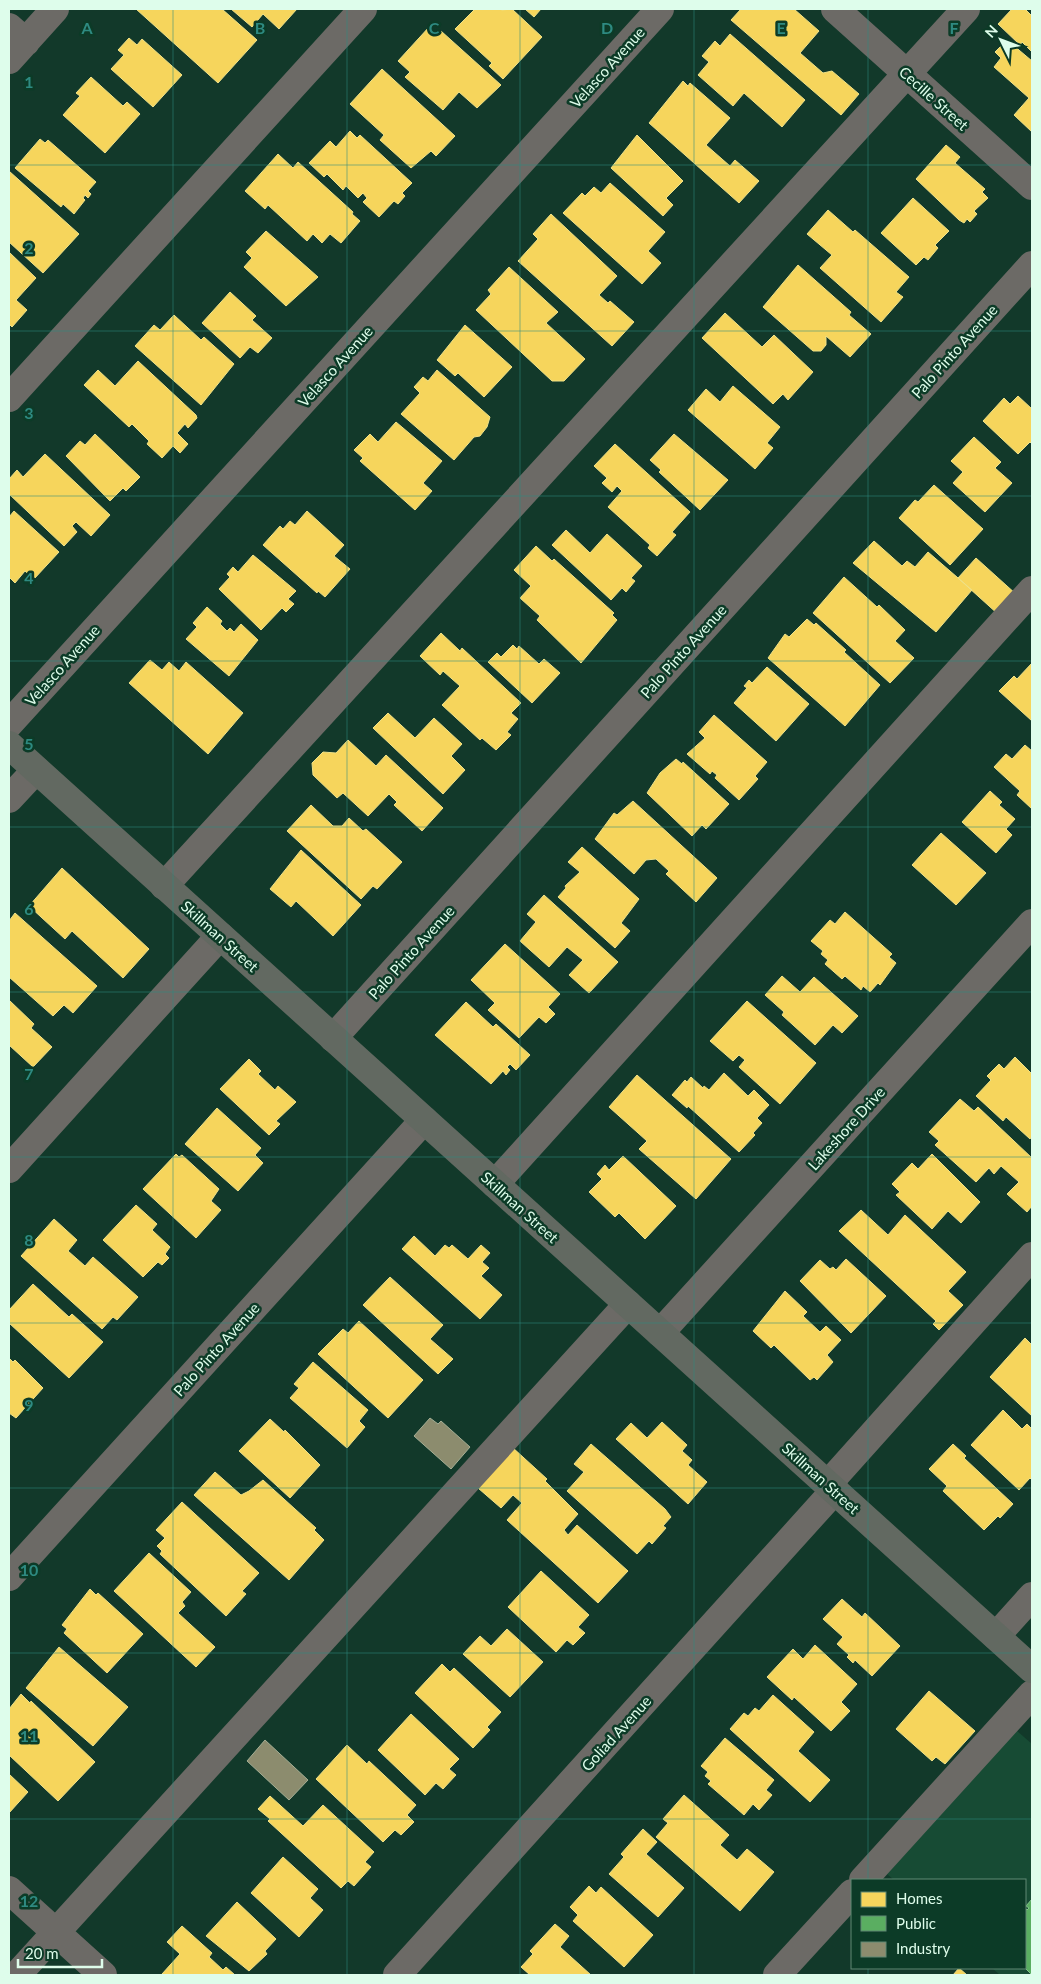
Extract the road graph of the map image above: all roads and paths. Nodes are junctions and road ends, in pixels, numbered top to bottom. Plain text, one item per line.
1 (56, 9) edge
2 (363, 9) edge
3 (660, 9) edge
4 (835, 9) edge
5 (966, 9) edge
6 (14, 43) edge
7 (908, 74) junction
8 (1032, 186) edge
9 (1032, 265) edge
10 (9, 398) edge
11 (1032, 590) edge
12 (9, 724) edge
13 (9, 745) edge
14 (36, 770) junction
15 (9, 798) edge
16 (164, 886) junction
17 (1032, 923) edge
18 (220, 936) junction
19 (333, 1038) junction
20 (424, 1120) junction
21 (9, 1169) edge
22 (495, 1184) junction
23 (1032, 1256) edge
24 (628, 1304) junction
25 (660, 1333) junction
26 (831, 1487) junction
27 (9, 1577) edge
28 (1032, 1596) edge
29 (996, 1636) junction
30 (1032, 1669) edge
31 (1032, 1694) edge
32 (865, 1879) edge
33 (9, 1890) edge
34 (851, 1894) edge
35 (56, 1933) junction
36 (17, 1975) edge
37 (102, 1975) edge
38 (397, 1975) edge
39 (777, 1975) edge

1 - 6 street
2 - 10 street
3 - 12 street, Velasco Avenue
4 - 7 street, Cecille Street
5 - 7 street
7 - 8 street, Cecille Street
7 - 16 street
9 - 19 street, Palo Pinto Avenue
11 - 22 street
13 - 14 main road, Skillman Street
14 - 15 street
14 - 16 main road, Skillman Street
16 - 18 main road, Skillman Street
17 - 25 street, Lakeshore Drive
18 - 19 main road, Skillman Street
18 - 21 street
19 - 20 main road, Skillman Street
20 - 22 main road, Skillman Street
20 - 27 street, Palo Pinto Avenue
22 - 24 main road, Skillman Street
23 - 26 street, Goliad Avenue
24 - 25 main road, Skillman Street
24 - 35 street
25 - 26 main road, Skillman Street
26 - 29 main road, Skillman Street
26 - 38 street, Goliad Avenue
28 - 29 street
29 - 30 main road, Skillman Street
31 - 32 street
33 - 35 street
34 - 39 street
35 - 36 street
35 - 37 street

